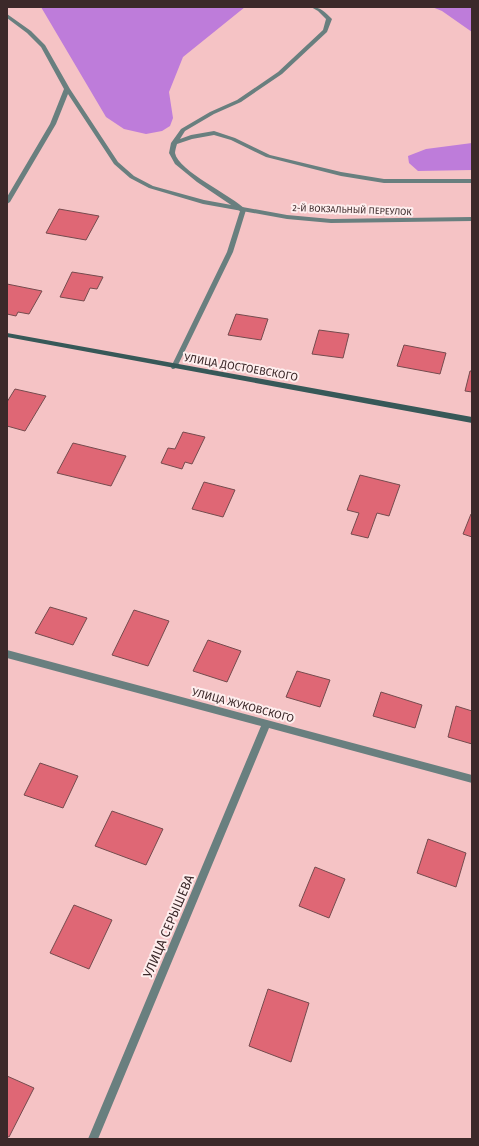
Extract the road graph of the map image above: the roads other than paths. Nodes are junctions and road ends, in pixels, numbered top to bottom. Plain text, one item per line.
1 (314, 7) edge
2 (7, 16) edge
3 (67, 89) junction
4 (174, 143) junction
5 (472, 181) edge
6 (7, 202) edge
7 (243, 210) junction
8 (472, 219) edge
9 (7, 335) edge
10 (174, 367) junction
11 (472, 420) edge
12 (7, 654) edge
13 (267, 723) junction
14 (472, 779) edge
15 (93, 1139) edge

1 - 4 street
2 - 3 street, 2-Й ВОКЗАЛЬНЫЙ ПЕРЕУЛОК
3 - 6 street
3 - 7 street, 2-Й ВОКЗАЛЬНЫЙ ПЕРЕУЛОК
4 - 5 street
4 - 7 street
7 - 8 street, 2-Й ВОКЗАЛЬНЫЙ ПЕРЕУЛОК
7 - 10 street
9 - 10 main road, УЛИЦА ДОСТОЕВСКОГО
10 - 11 main road, УЛИЦА ДОСТОЕВСКОГО
12 - 13 street, УЛИЦА ЖУКОВСКОГО
13 - 14 street, УЛИЦА ЖУКОВСКОГО
13 - 15 street, УЛИЦА СЕРЫШЕВА

